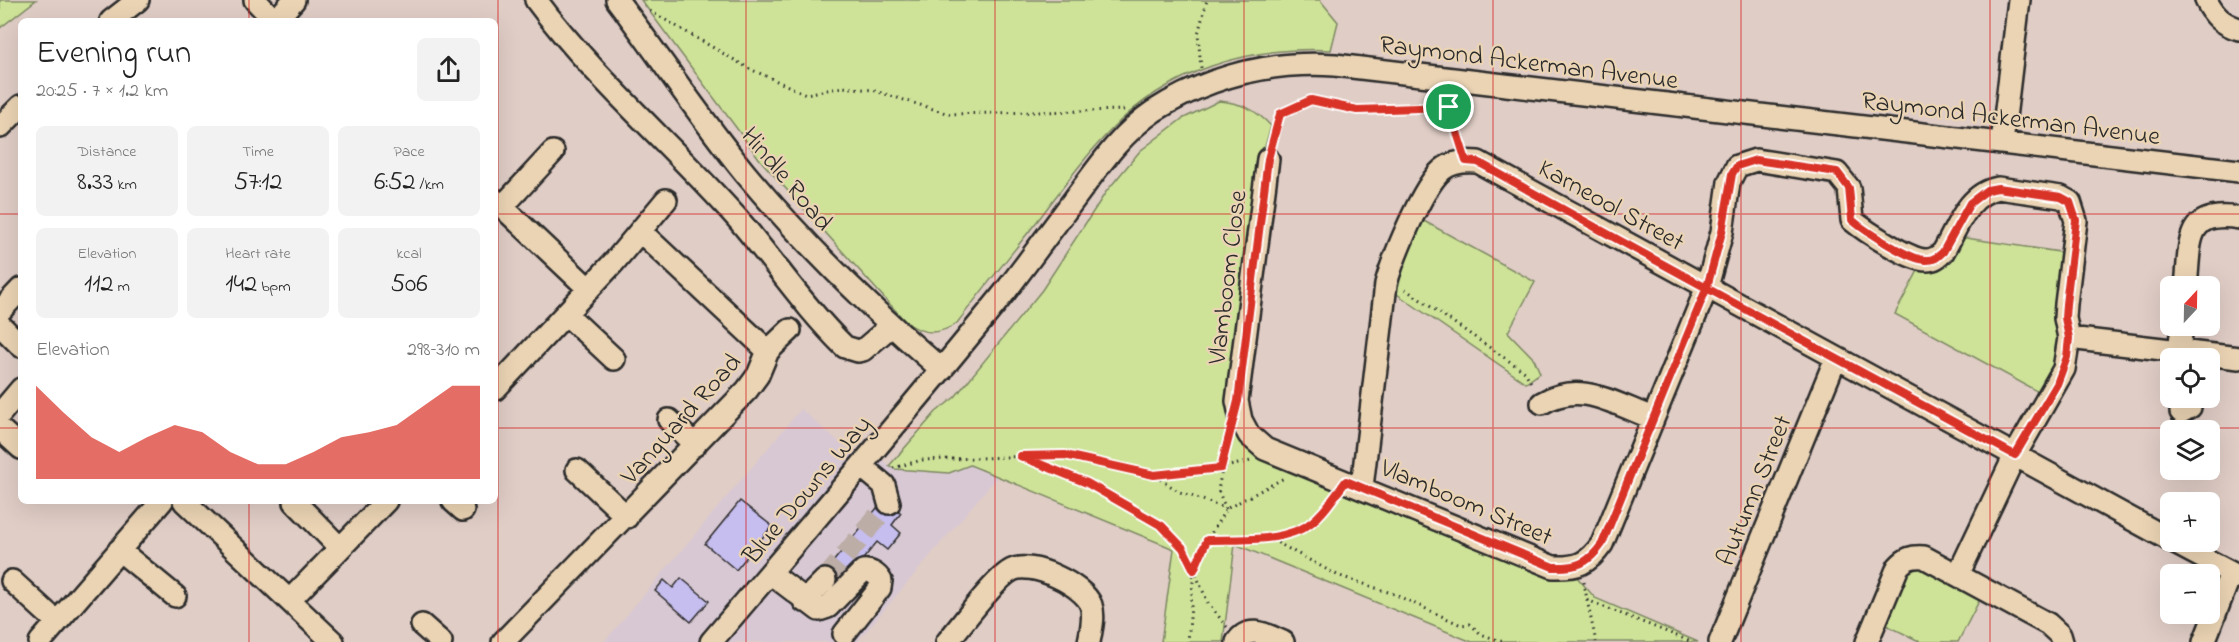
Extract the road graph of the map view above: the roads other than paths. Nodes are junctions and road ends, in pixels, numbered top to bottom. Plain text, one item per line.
1 (138, 0) edge
2 (255, 0) edge
3 (294, 0) edge
4 (536, 0) edge
5 (617, 0) edge
6 (2019, 0) edge
7 (2206, 0) edge
8 (115, 18) edge
9 (272, 18) edge
10 (278, 18) edge
11 (2239, 29) edge
12 (18, 109) edge
13 (0, 127) edge
14 (2002, 143) junction
15 (553, 152) dead end
16 (1268, 159) road end
17 (2239, 171) edge
18 (666, 200) dead end
19 (499, 204) edge
20 (2239, 218) edge
21 (641, 232) junction
22 (2187, 276) edge
23 (1707, 287) junction
24 (589, 289) junction
25 (18, 292) edge
26 (0, 311) edge
27 (566, 314) junction
28 (0, 325) edge
29 (891, 326) junction
30 (790, 330) dead end
31 (2069, 338) junction
32 (18, 343) edge
33 (2160, 350) edge
34 (768, 351) junction
35 (2220, 356) edge
36 (1836, 358) junction
37 (2239, 358) edge
38 (614, 359) dead end
39 (942, 370) junction
40 (498, 381) edge
41 (18, 393) edge
42 (1238, 401) joint
43 (1542, 403) road end
44 (0, 414) edge
45 (1653, 418) junction
46 (669, 420) dead end
47 (0, 429) edge
48 (18, 445) edge
49 (695, 445) junction
50 (2015, 455) junction
51 (861, 466) junction
52 (577, 470) dead end
53 (1354, 484) junction
54 (889, 503) dead end
55 (159, 504) edge
56 (187, 504) edge
57 (297, 504) edge
58 (383, 504) edge
59 (627, 517) junction
60 (2160, 534) edge
61 (340, 548) junction
62 (119, 550) junction
63 (2192, 552) edge
64 (770, 573) junction
65 (1958, 575) junction
66 (2235, 575) edge
67 (825, 580) tunnel mouth
68 (12, 581) dead end
69 (175, 596) dead end
70 (290, 600) junction
71 (804, 601) junction
72 (422, 624) dead end
73 (844, 634) dead end
74 (48, 636) edge
75 (1239, 638) edge
76 (333, 642) edge
77 (441, 642) edge
78 (503, 642) edge
79 (711, 642) edge
80 (947, 642) edge
81 (1089, 642) edge
82 (1283, 642) edge
83 (1720, 642) edge
84 (1867, 642) edge
85 (2062, 642) edge
86 (2204, 642) edge

1 - 8 street
2 - 9 street
3 - 10 street
4 - 29 street
5 - 29 street, Hindle Road
6 - 14 street
7 - 11 street
12 - 13 street
14 - 17 street, Raymond Ackerman Avenue
14 - 39 street, Raymond Ackerman Avenue
15 - 19 street
16 - 42 street, Vlamboom Close
18 - 21 street
19 - 24 street
20 - 22 street
21 - 24 street
21 - 34 street, Vanguard Road
23 - 31 street
23 - 36 street, Karneool Street
23 - 45 street
23 - 53 street, Karneool Street
24 - 27 street
25 - 26 street
27 - 38 street
27 - 40 street
28 - 32 street
29 - 39 street, Hindle Road
30 - 34 street, Vanguard Road
31 - 33 street
31 - 50 street
34 - 49 street, Vanguard Road
35 - 37 street
36 - 50 street, Karneool Street
36 - 83 street, Autumn Street
39 - 51 street, Blue Downs Way
41 - 44 street
42 - 53 street, Vlamboom Street
43 - 45 street
45 - 53 street, Vlamboom Street
46 - 49 street
47 - 48 street
49 - 59 street, Vanguard Road
50 - 60 street, Karneool Street
50 - 65 street
51 - 54 street
51 - 64 street, Blue Downs Way
52 - 59 street, Vanguard Road
55 - 62 street
56 - 70 street
57 - 61 street
58 - 61 street
59 - 78 street, Vanguard Road
61 - 70 street
62 - 69 street
62 - 74 street
63 - 66 street, Karneool Street
64 - 71 street
64 - 79 street, Blue Downs Way
65 - 84 street
65 - 85 street
66 - 86 street
67 - 71 street
68 - 74 street
70 - 76 street
71 - 73 street
72 - 77 street
75 - 82 street
80 - 81 street

